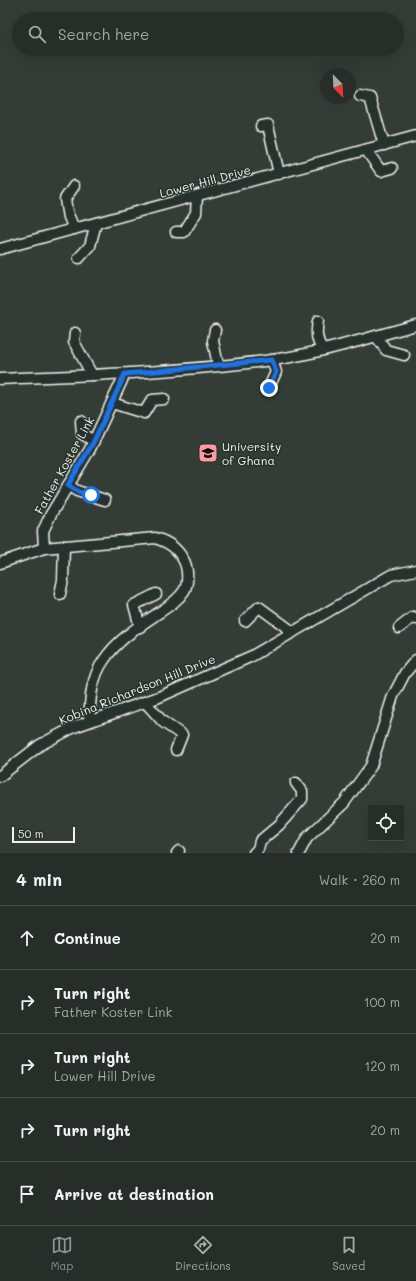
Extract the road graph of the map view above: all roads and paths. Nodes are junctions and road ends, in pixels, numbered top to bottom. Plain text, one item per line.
1 (360, 96) dead end
2 (261, 126) dead end
3 (416, 136) edge
4 (384, 145) junction
5 (366, 150) junction
6 (392, 168) dead end
7 (279, 174) junction
8 (74, 186) dead end
9 (198, 196) junction
10 (96, 223) junction
11 (74, 229) junction
12 (176, 232) dead end
13 (0, 250) edge
14 (79, 258) dead end
15 (318, 321) dead end
16 (416, 325) edge
17 (215, 330) dead end
18 (75, 333) dead end
19 (376, 336) junction
20 (324, 350) junction
21 (404, 355) dead end
22 (272, 360) junction
23 (218, 365) junction
24 (125, 374) junction
25 (92, 375) junction
26 (0, 380) edge
27 (269, 388) dead end
28 (164, 399) dead end
29 (112, 403) junction
30 (81, 421) dead end
31 (94, 441) junction
32 (68, 485) junction
33 (105, 500) dead end
34 (64, 546) junction
35 (44, 548) junction
36 (0, 563) edge
37 (416, 570) edge
38 (60, 594) dead end
39 (156, 594) dead end
40 (416, 619) edge
41 (245, 621) dead end
42 (140, 626) junction
43 (399, 628) dead end
44 (293, 632) junction
45 (416, 660) edge
46 (412, 671) edge
47 (144, 702) junction
48 (89, 721) junction
49 (176, 750) dead end
50 (0, 776) edge
51 (296, 783) dead end
52 (254, 853) edge
53 (299, 853) edge

1 - 4 street
2 - 7 street
3 - 4 street, Lower Hill Drive
4 - 5 street, Lower Hill Drive
5 - 6 street
5 - 7 street, Lower Hill Drive
7 - 9 street, Lower Hill Drive
8 - 11 street
9 - 10 street, Lower Hill Drive
9 - 12 street
10 - 11 street, Lower Hill Drive
10 - 14 street
11 - 13 street, Lower Hill Drive
15 - 20 street
16 - 19 street
17 - 23 street
18 - 25 street
19 - 20 street
19 - 21 street
20 - 22 street
22 - 23 street
22 - 27 street
23 - 24 street
24 - 25 street
24 - 29 street, Father Koster Link
25 - 26 street
28 - 29 street
29 - 31 street, Father Koster Link
30 - 31 street
31 - 32 street, Father Koster Link
32 - 33 street
32 - 35 street, Father Koster Link
34 - 35 street
34 - 38 street
34 - 42 street
35 - 36 street
37 - 44 street, Kobina Richardson Hill Drive
39 - 42 street
40 - 43 street
41 - 44 street
42 - 48 street
44 - 47 street, Kobina Richardson Hill Drive
45 - 46 street
46 - 53 street
47 - 48 street, Kobina Richardson Hill Drive
47 - 49 street
48 - 50 street, Kobina Richardson Hill Drive
51 - 52 street

